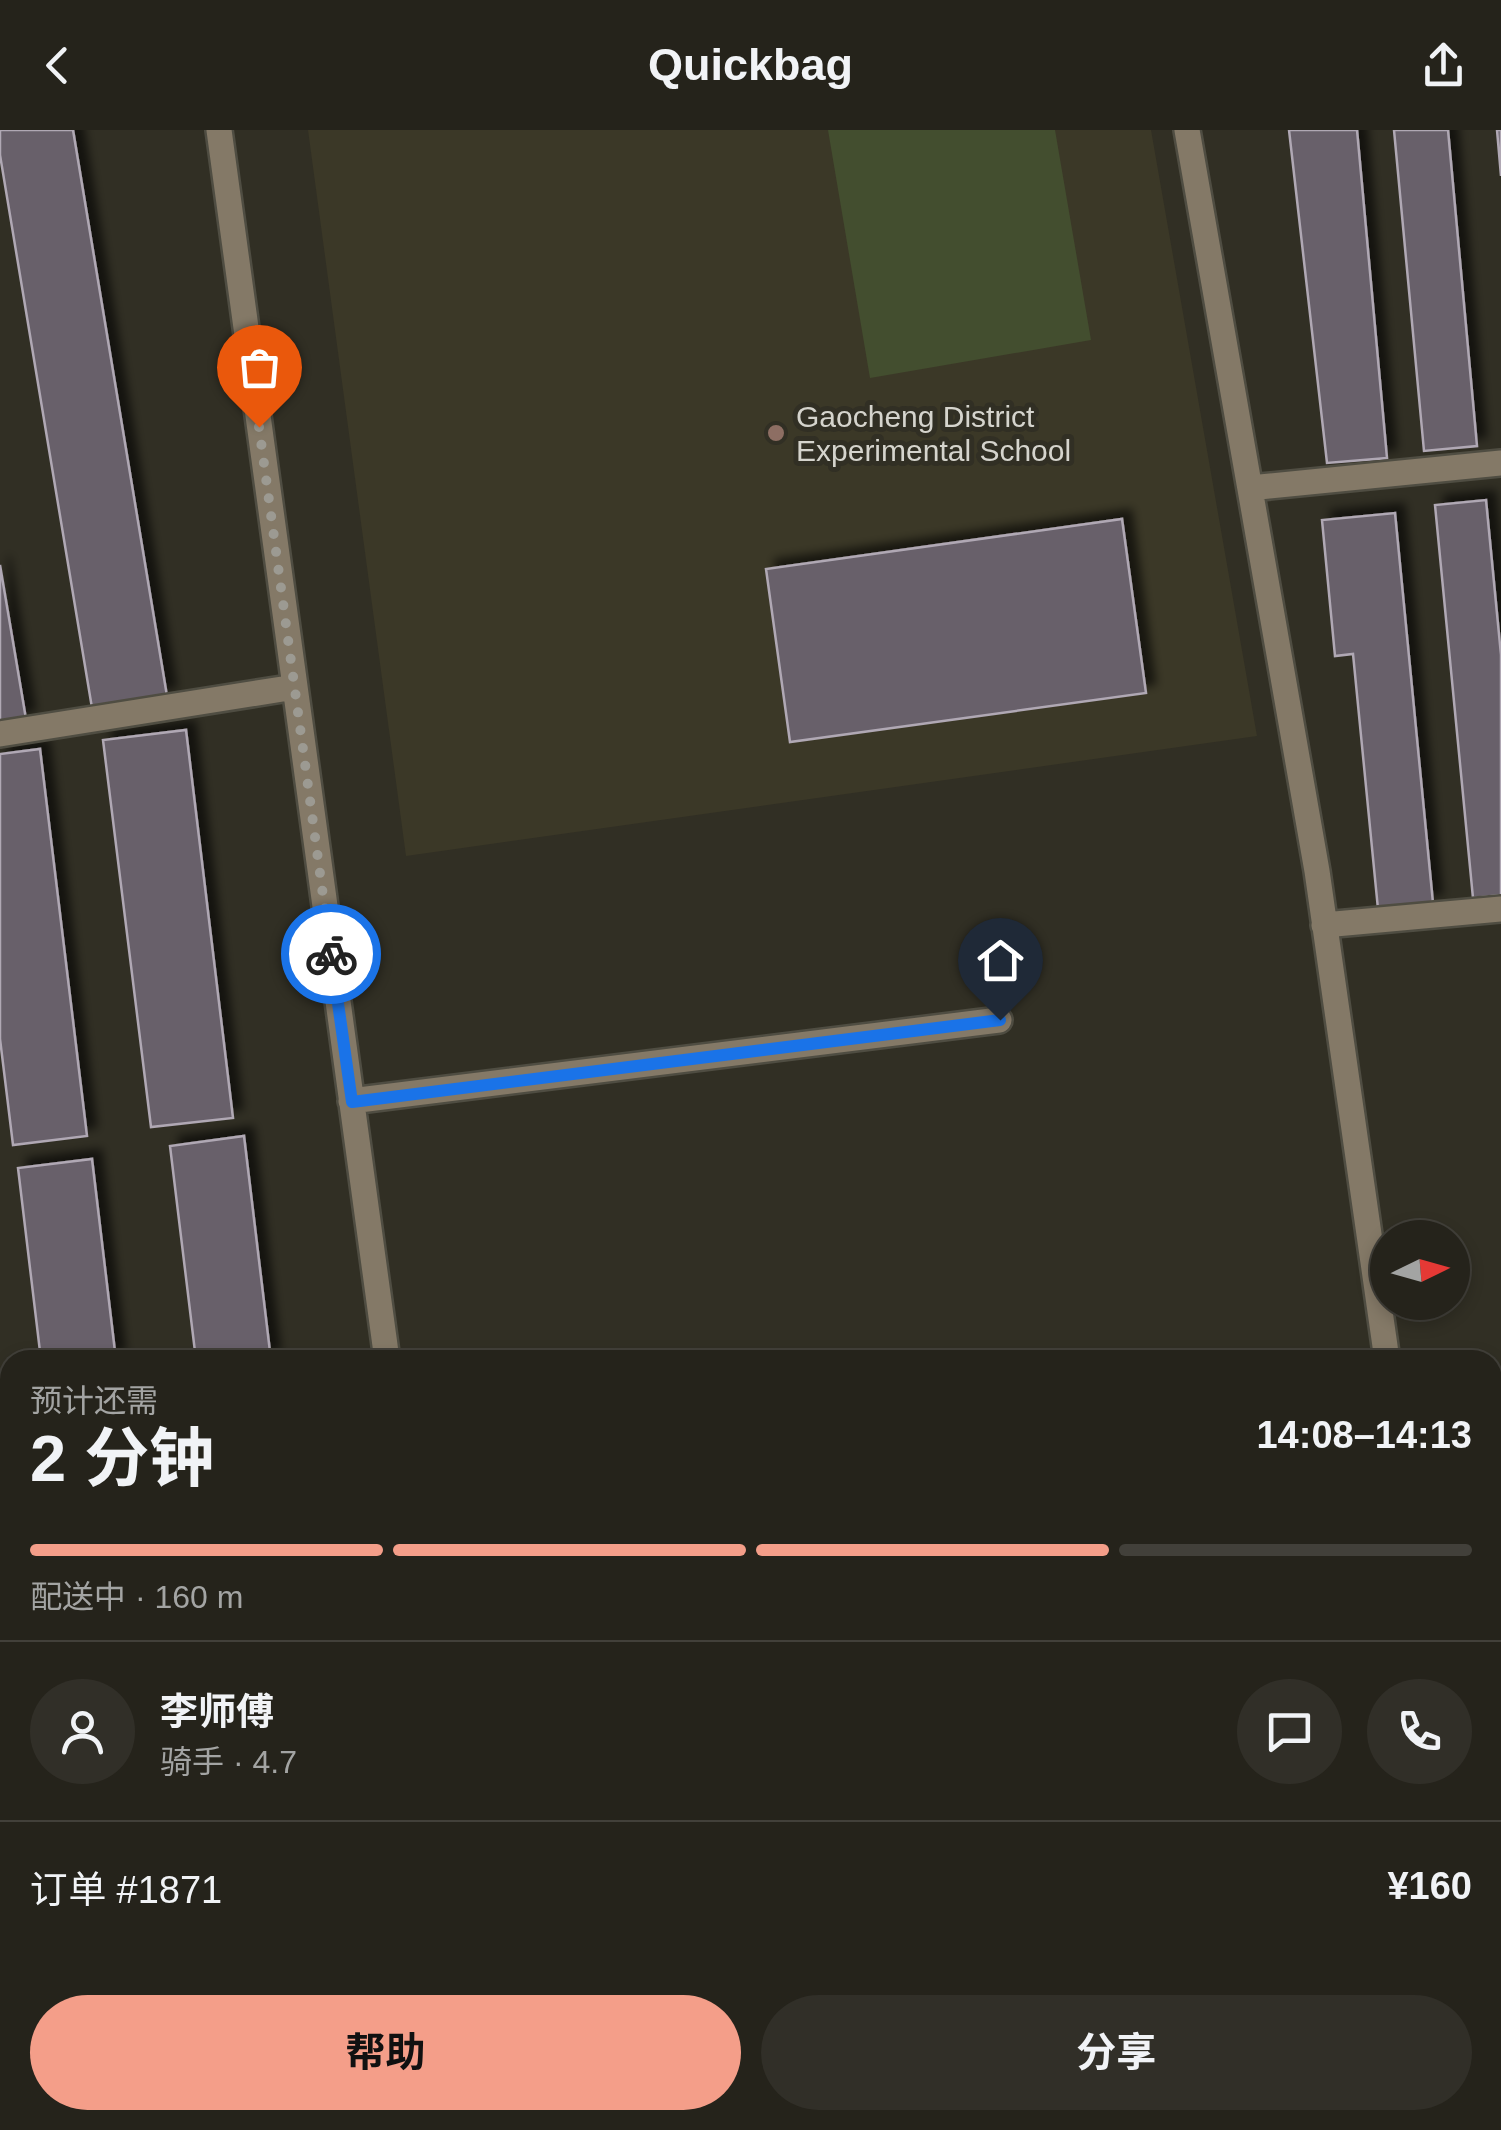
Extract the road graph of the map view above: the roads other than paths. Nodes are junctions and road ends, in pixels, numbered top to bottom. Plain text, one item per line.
1 (219, 130) edge
2 (1186, 130) edge
3 (1501, 463) edge
4 (1250, 488) junction
5 (295, 687) junction
6 (0, 734) edge
7 (1501, 909) edge
8 (1324, 925) junction
9 (1000, 1020) dead end
10 (352, 1102) junction
11 (386, 1350) edge
12 (1385, 1350) edge

1 - 5 street
2 - 4 street
3 - 4 street
4 - 8 street
5 - 6 street
5 - 10 street
7 - 8 street
8 - 12 street
9 - 10 street
10 - 11 street

